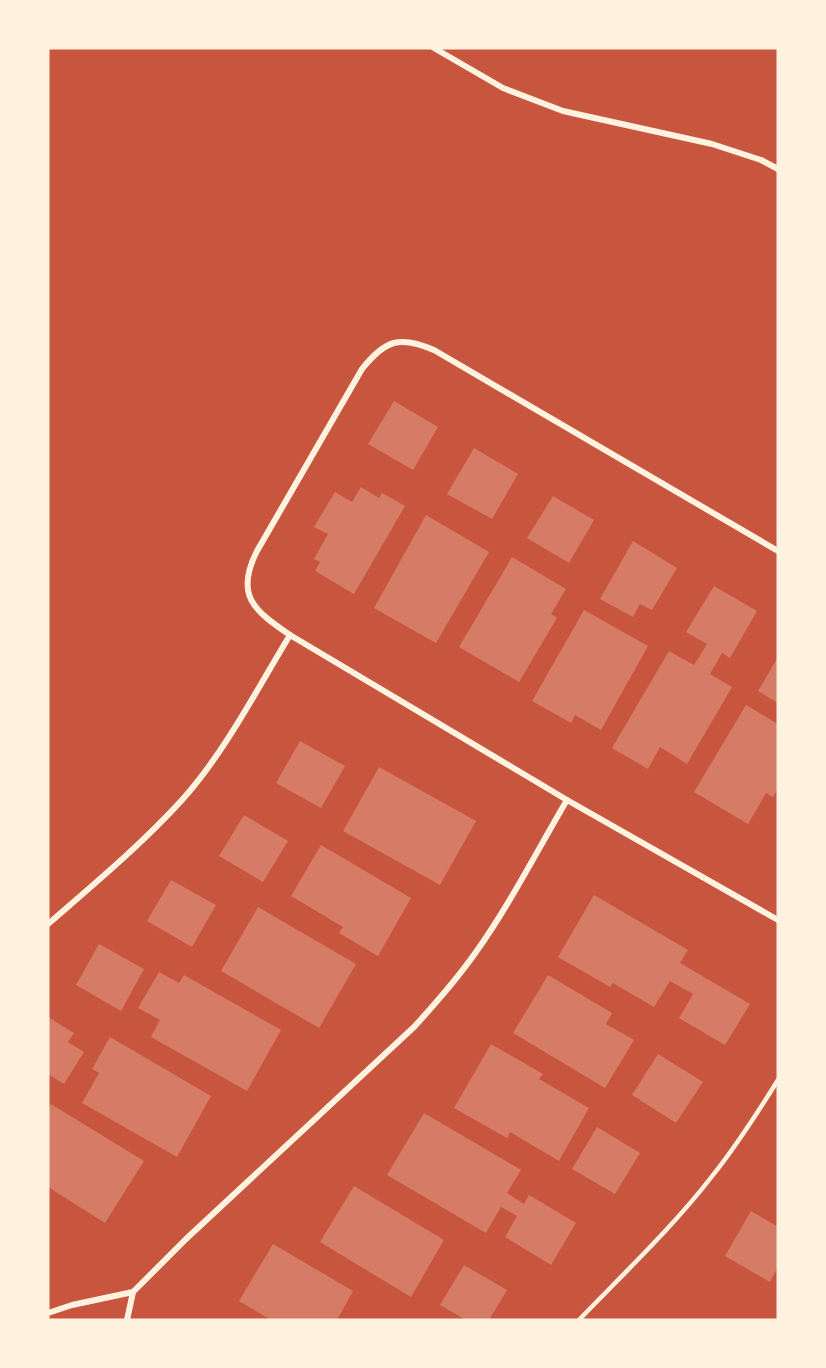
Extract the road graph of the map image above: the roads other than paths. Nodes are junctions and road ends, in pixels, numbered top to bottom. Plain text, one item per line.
1 (434, 48) edge
2 (778, 168) edge
3 (778, 551) edge
4 (290, 636) junction
5 (567, 800) junction
6 (778, 920) edge
7 (48, 924) edge
8 (778, 1080) edge
9 (133, 1292) junction
10 (48, 1313) edge
11 (127, 1320) edge
12 (579, 1320) edge

1 - 2 street
3 - 4 street
4 - 5 street
4 - 7 street
5 - 6 street
5 - 9 street
8 - 12 lane
9 - 10 street
9 - 11 street

